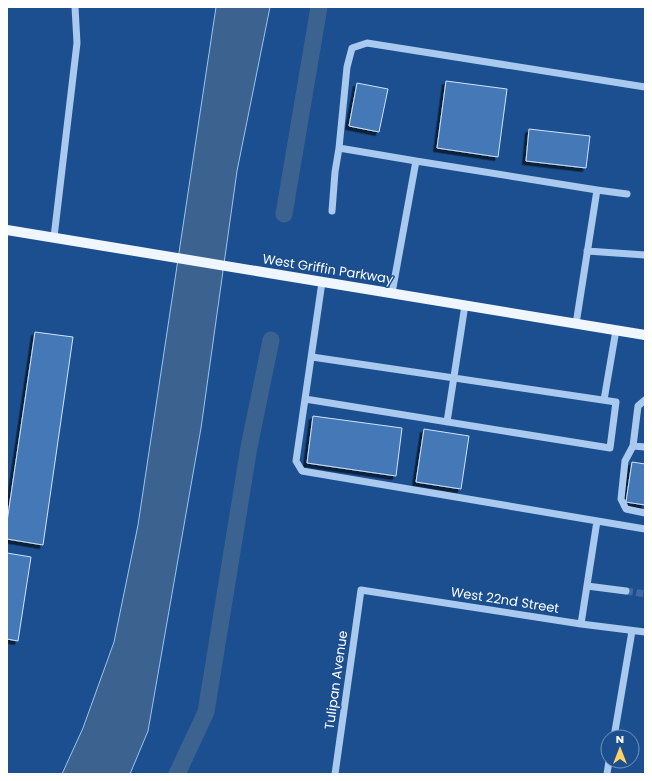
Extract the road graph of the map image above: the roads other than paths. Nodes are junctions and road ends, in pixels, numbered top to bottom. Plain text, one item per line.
1 (75, 7) edge
2 (645, 87) edge
3 (339, 148) junction
4 (416, 161) junction
5 (597, 190) junction
6 (627, 194) dead end
7 (332, 211) dead end
8 (7, 230) edge
9 (54, 237) junction
10 (587, 251) junction
11 (645, 255) edge
12 (322, 282) junction
13 (392, 293) junction
14 (465, 305) junction
15 (576, 324) junction
16 (616, 330) junction
17 (645, 335) edge
18 (312, 356) junction
19 (453, 378) junction
20 (306, 399) junction
21 (604, 400) junction
22 (645, 400) edge
23 (448, 422) junction
24 (633, 446) junction
25 (645, 447) edge
26 (645, 513) edge
27 (597, 521) junction
28 (645, 529) edge
29 (587, 586) junction
30 (361, 590) joint
31 (626, 591) tunnel mouth
32 (580, 624) junction
33 (632, 630) junction
34 (645, 632) edge
35 (615, 729) edge
36 (335, 774) edge

1 - 9 street
2 - 3 street
3 - 4 street
3 - 7 street
4 - 5 street
4 - 13 street
5 - 6 street
5 - 10 street
8 - 9 main road, West Griffin Parkway
9 - 12 main road, West Griffin Parkway
10 - 11 street
10 - 15 street
12 - 13 main road, West Griffin Parkway
12 - 18 street
13 - 14 main road, West Griffin Parkway
14 - 15 main road, West Griffin Parkway
14 - 19 street
15 - 16 main road, West Griffin Parkway
16 - 17 main road, West Griffin Parkway
16 - 21 street
18 - 19 street
18 - 20 street
19 - 21 street
19 - 23 street
20 - 23 street
20 - 27 street
21 - 23 street
22 - 24 street
24 - 25 street
24 - 26 street
27 - 28 street
27 - 29 street
29 - 31 street
29 - 32 street
30 - 32 street, West 22nd Street
30 - 36 street, Tulipan Avenue
32 - 33 street, West 22nd Street
33 - 34 street, West 22nd Street
33 - 35 street

